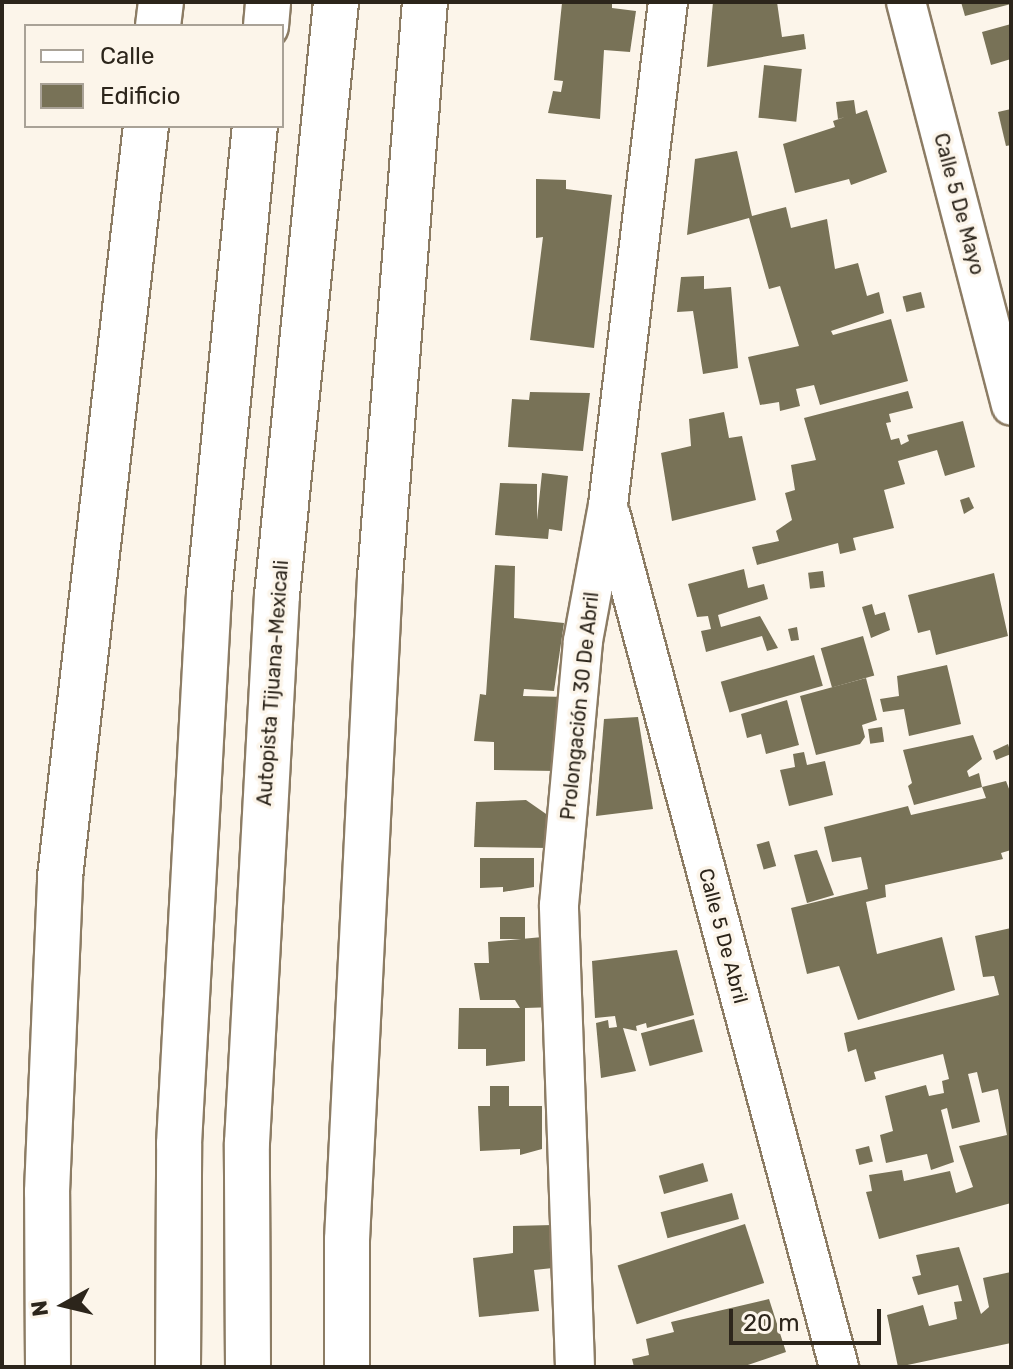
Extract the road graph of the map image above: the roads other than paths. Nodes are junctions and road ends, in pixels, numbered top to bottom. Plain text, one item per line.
1 (161, 2) edge
2 (268, 2) edge
3 (336, 2) edge
4 (425, 2) edge
5 (668, 2) edge
6 (906, 2) edge
7 (158, 24) edge
8 (266, 24) edge
9 (146, 128) edge
10 (255, 128) edge
11 (1011, 406) edge
12 (608, 505) junction
13 (48, 1367) edge
14 (178, 1367) edge
15 (248, 1367) edge
16 (347, 1367) edge
17 (575, 1367) edge
18 (839, 1367) edge

1 - 7 highway
2 - 8 highway
3 - 15 highway, Autopista Tijuana-Mexicali
4 - 16 highway
5 - 12 street, Prolongación 30 De Abril
6 - 11 street, Calle 5 De Mayo
9 - 13 highway
10 - 14 highway
12 - 17 street, Prolongación 30 De Abril
12 - 18 street, Calle 5 De Abril

